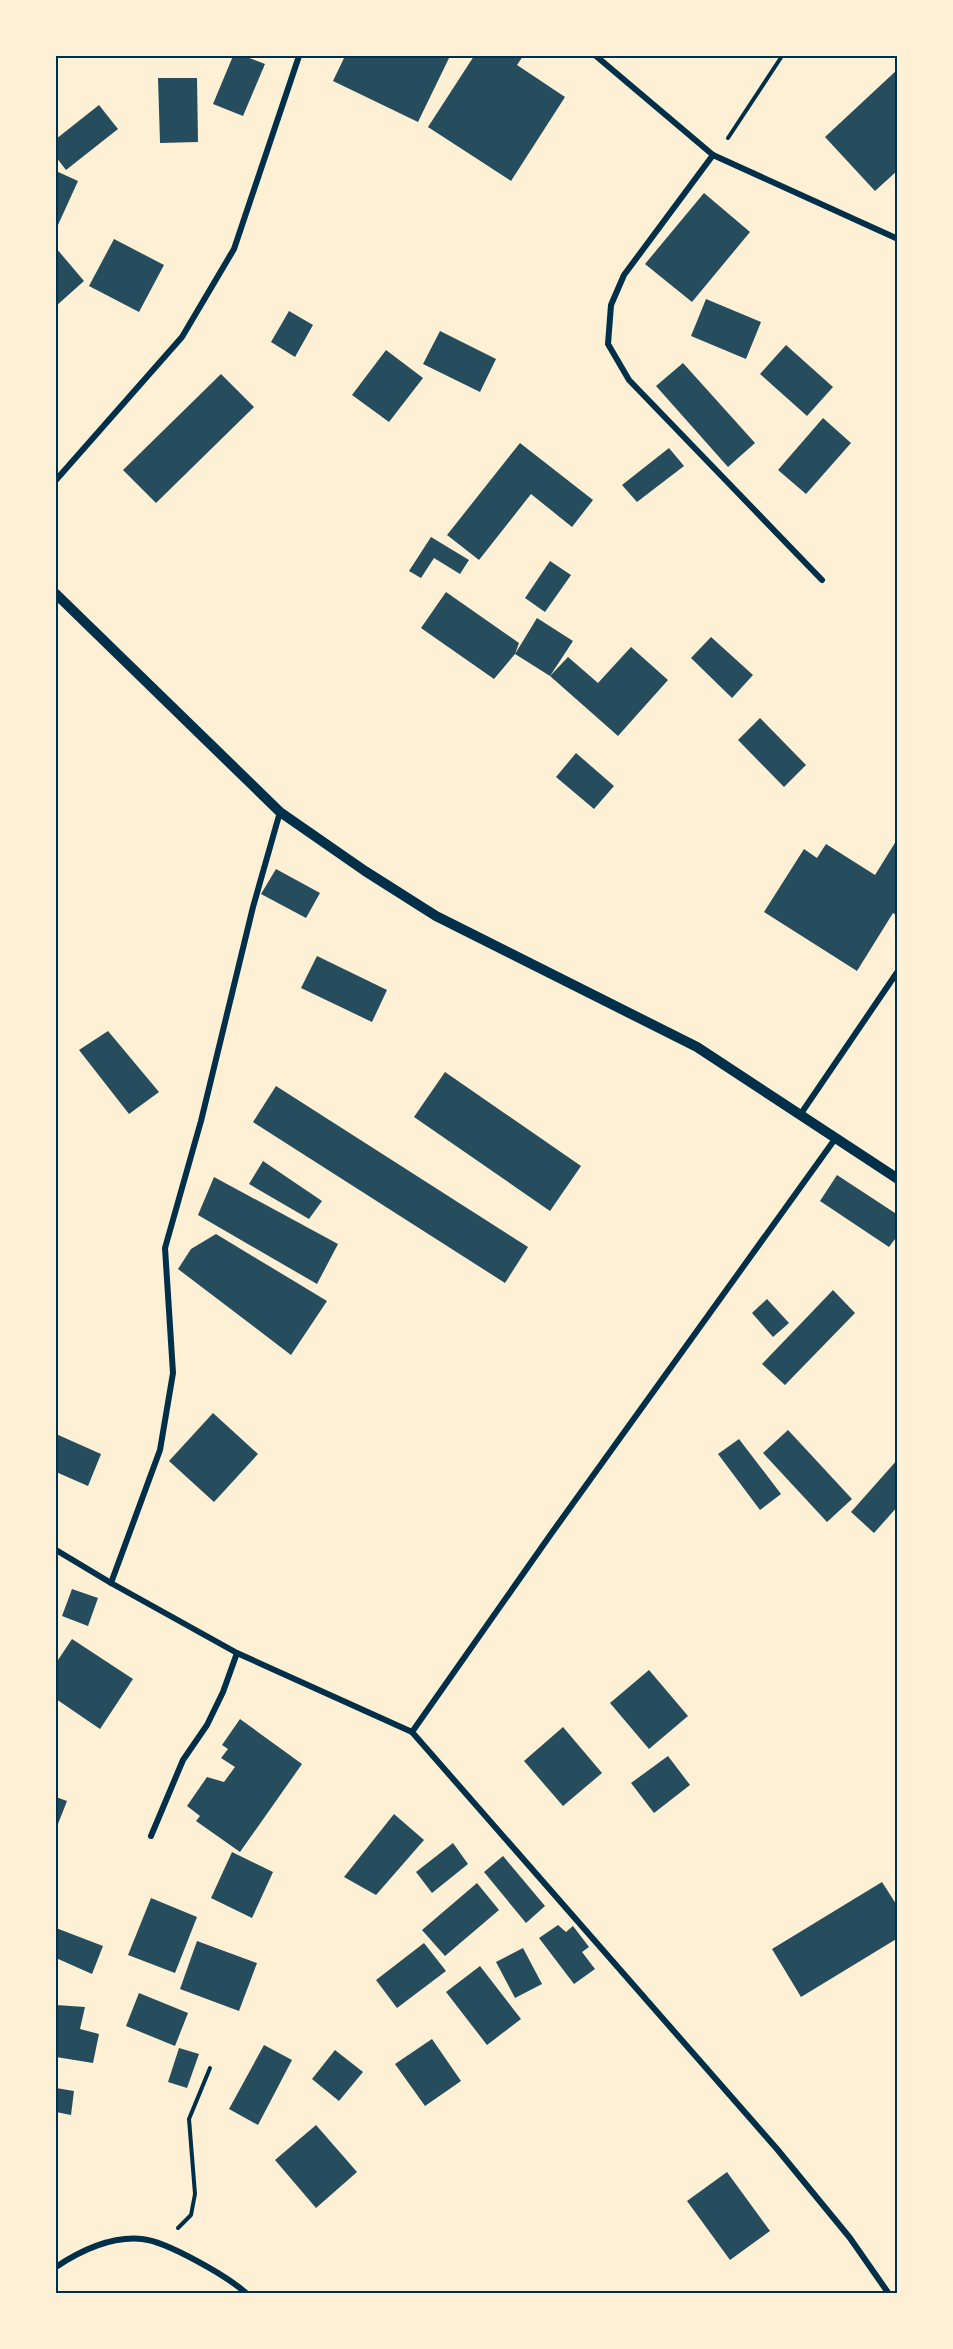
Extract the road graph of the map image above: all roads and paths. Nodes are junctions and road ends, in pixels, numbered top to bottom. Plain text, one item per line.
1 (299, 56) edge
2 (596, 56) edge
3 (782, 56) edge
4 (713, 155) junction
5 (897, 239) edge
6 (56, 480) edge
7 (822, 580) dead end
8 (56, 594) edge
9 (280, 812) junction
10 (897, 971) edge
11 (800, 1115) junction
12 (835, 1138) junction
13 (897, 1179) edge
14 (56, 1550) edge
15 (111, 1583) junction
16 (237, 1653) junction
17 (412, 1732) junction
18 (152, 1836) dead end
19 (210, 2068) dead end
20 (160, 2245) junction
21 (56, 2267) edge
22 (247, 2294) edge
23 (889, 2294) edge

1 - 6 street
2 - 4 street
3 - 4 path
4 - 5 street
4 - 7 street
8 - 9 street
9 - 11 street
9 - 15 street
10 - 11 street
11 - 12 street
12 - 13 street
12 - 17 street
14 - 15 street
15 - 16 street
16 - 17 street
16 - 18 street
17 - 23 street
19 - 20 path
20 - 21 street
20 - 22 street

